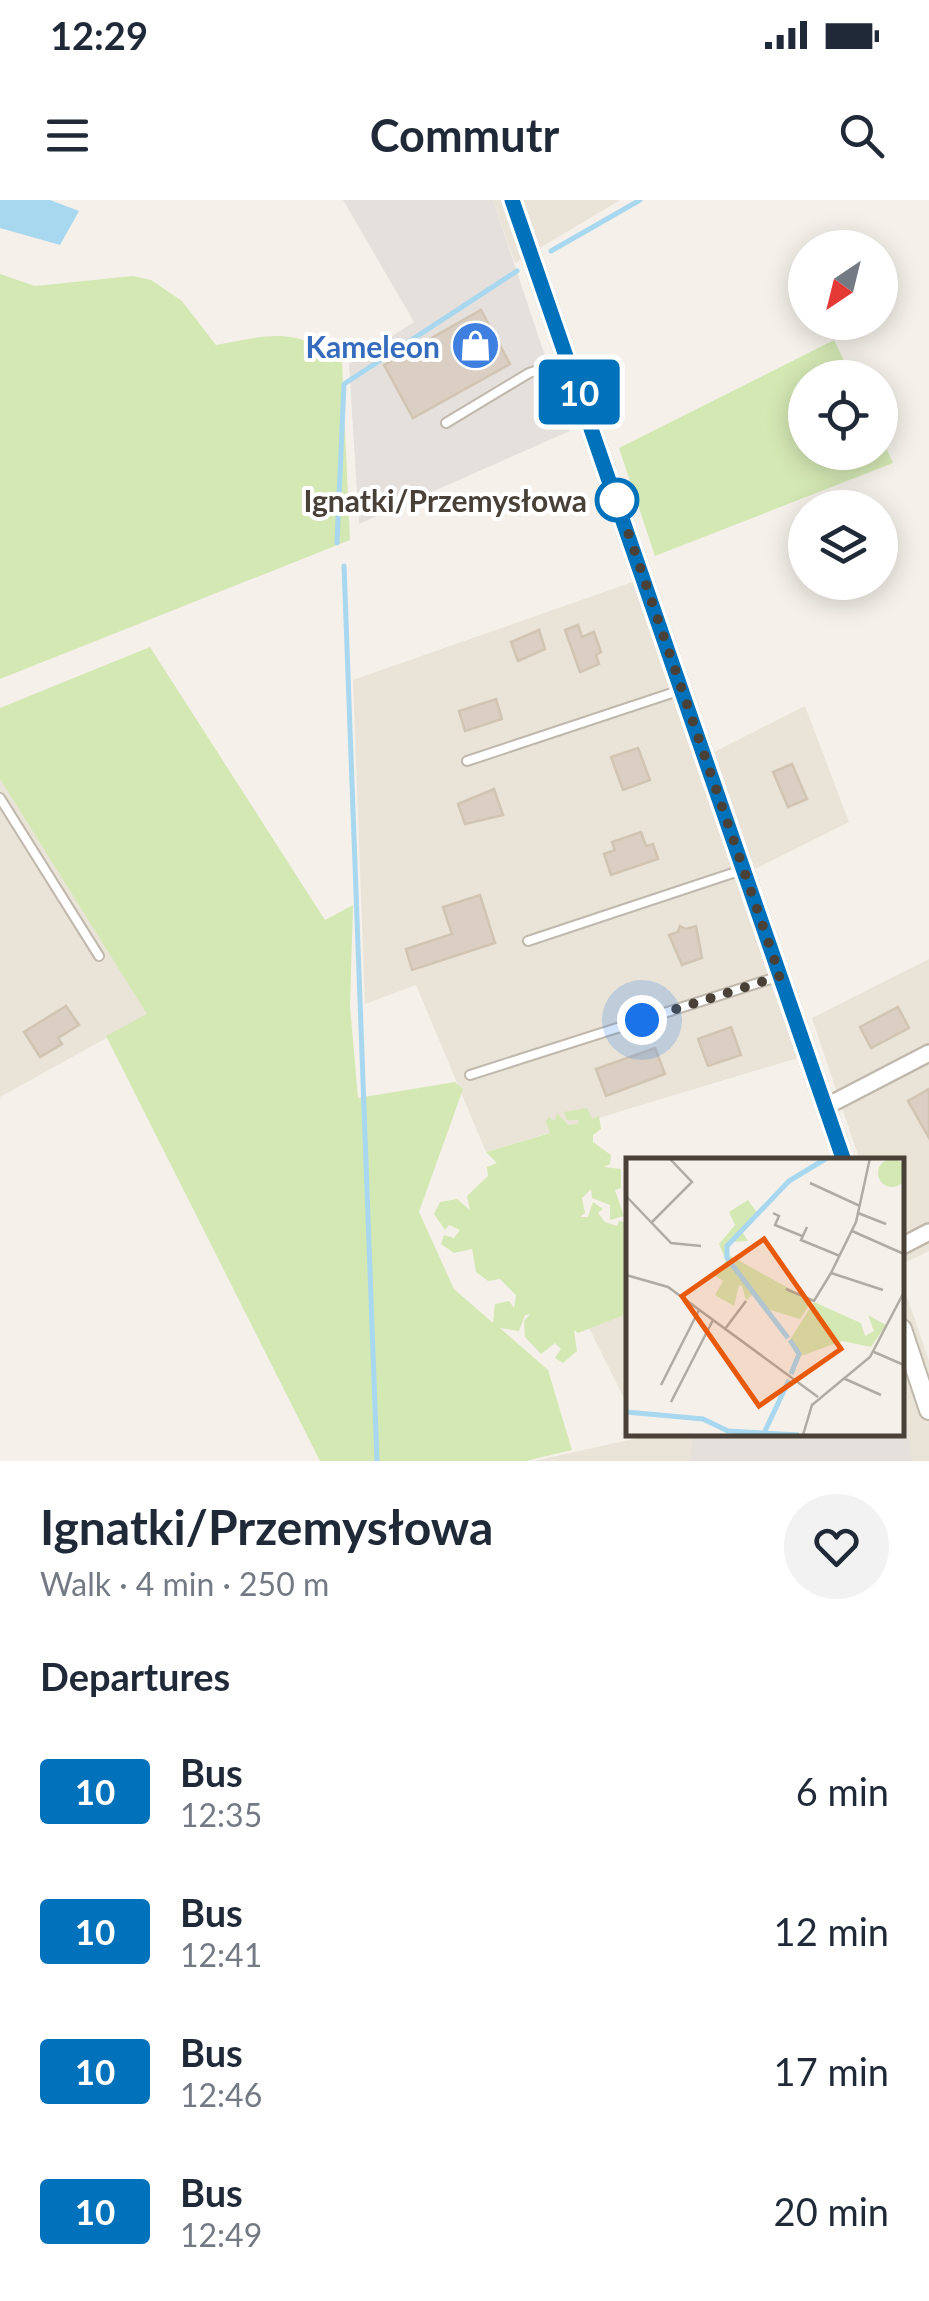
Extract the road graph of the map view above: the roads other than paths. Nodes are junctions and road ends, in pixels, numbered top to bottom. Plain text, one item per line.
1 (512, 200) edge
2 (568, 360) junction
3 (446, 423) dead end
4 (682, 690) junction
5 (467, 761) dead end
6 (0, 798) edge
7 (743, 869) junction
8 (528, 941) dead end
9 (99, 956) dead end
10 (780, 976) junction
11 (929, 1053) edge
12 (470, 1076) dead end
13 (825, 1107) junction
14 (843, 1158) edge
15 (929, 1232) edge
16 (904, 1245) edge
17 (904, 1335) edge
18 (929, 1410) edge

1 - 2 street
2 - 3 lane
2 - 4 street
4 - 5 lane
4 - 7 street
6 - 9 lane
7 - 8 lane
7 - 10 street
10 - 12 lane
10 - 13 street
11 - 13 street
13 - 14 street
15 - 16 street
17 - 18 street

